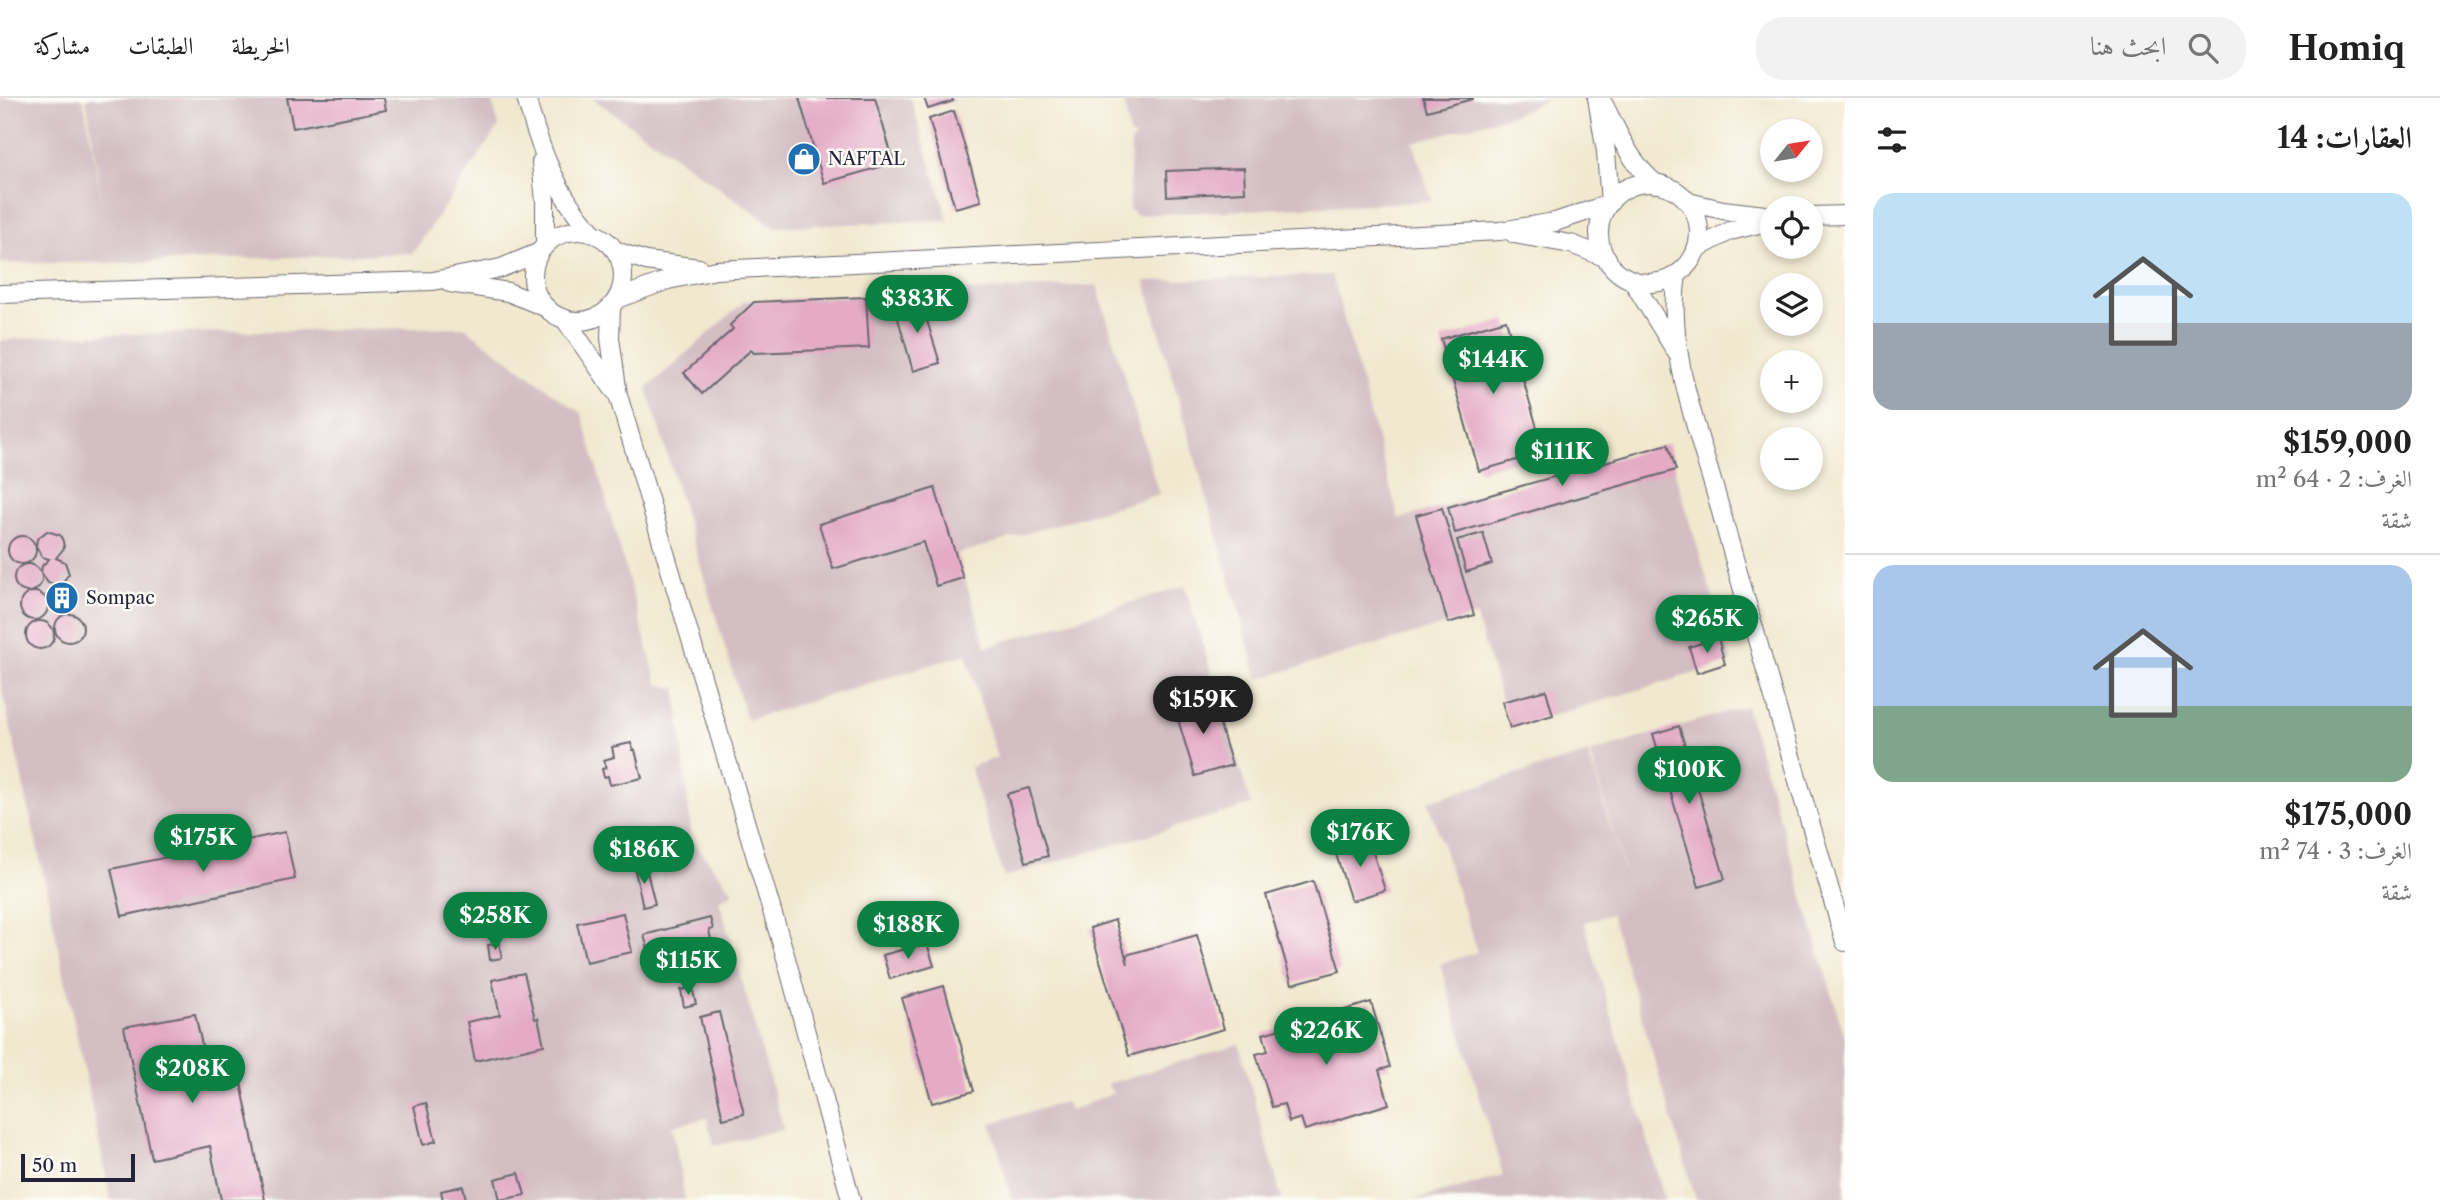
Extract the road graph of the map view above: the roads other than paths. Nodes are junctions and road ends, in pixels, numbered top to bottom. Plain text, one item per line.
1 (526, 98) edge
2 (1599, 98) edge
3 (540, 145) junction
4 (1656, 184) junction
5 (1688, 202) junction
6 (1609, 203) junction
7 (1845, 215) edge
8 (1760, 216) edge
9 (1823, 216) edge
10 (1760, 222) edge
11 (1500, 232) junction
12 (593, 233) junction
13 (542, 248) junction
14 (1696, 249) junction
15 (616, 251) junction
16 (1607, 258) junction
17 (716, 270) junction
18 (1677, 274) junction
19 (1633, 280) junction
20 (433, 281) junction
21 (0, 294) edge
22 (614, 303) junction
23 (547, 308) junction
24 (564, 318) junction
25 (1678, 356) junction
26 (618, 396) junction
27 (1845, 942) edge
28 (851, 1200) edge

1 - 3 street
2 - 4 street
2 - 6 street
3 - 12 street
3 - 13 street
4 - 5 street
4 - 6 street
5 - 8 street
5 - 14 street
6 - 11 street
6 - 16 street
7 - 9 street
10 - 14 street
11 - 16 street
11 - 17 street
12 - 13 street
12 - 15 street
13 - 20 street
13 - 23 street
14 - 18 street
15 - 17 street
15 - 22 street
16 - 19 street
17 - 22 street
18 - 19 street
18 - 25 street
19 - 25 street
20 - 21 street
20 - 23 street
22 - 24 street
22 - 26 street
23 - 24 street
24 - 26 street
25 - 27 street
26 - 28 street

